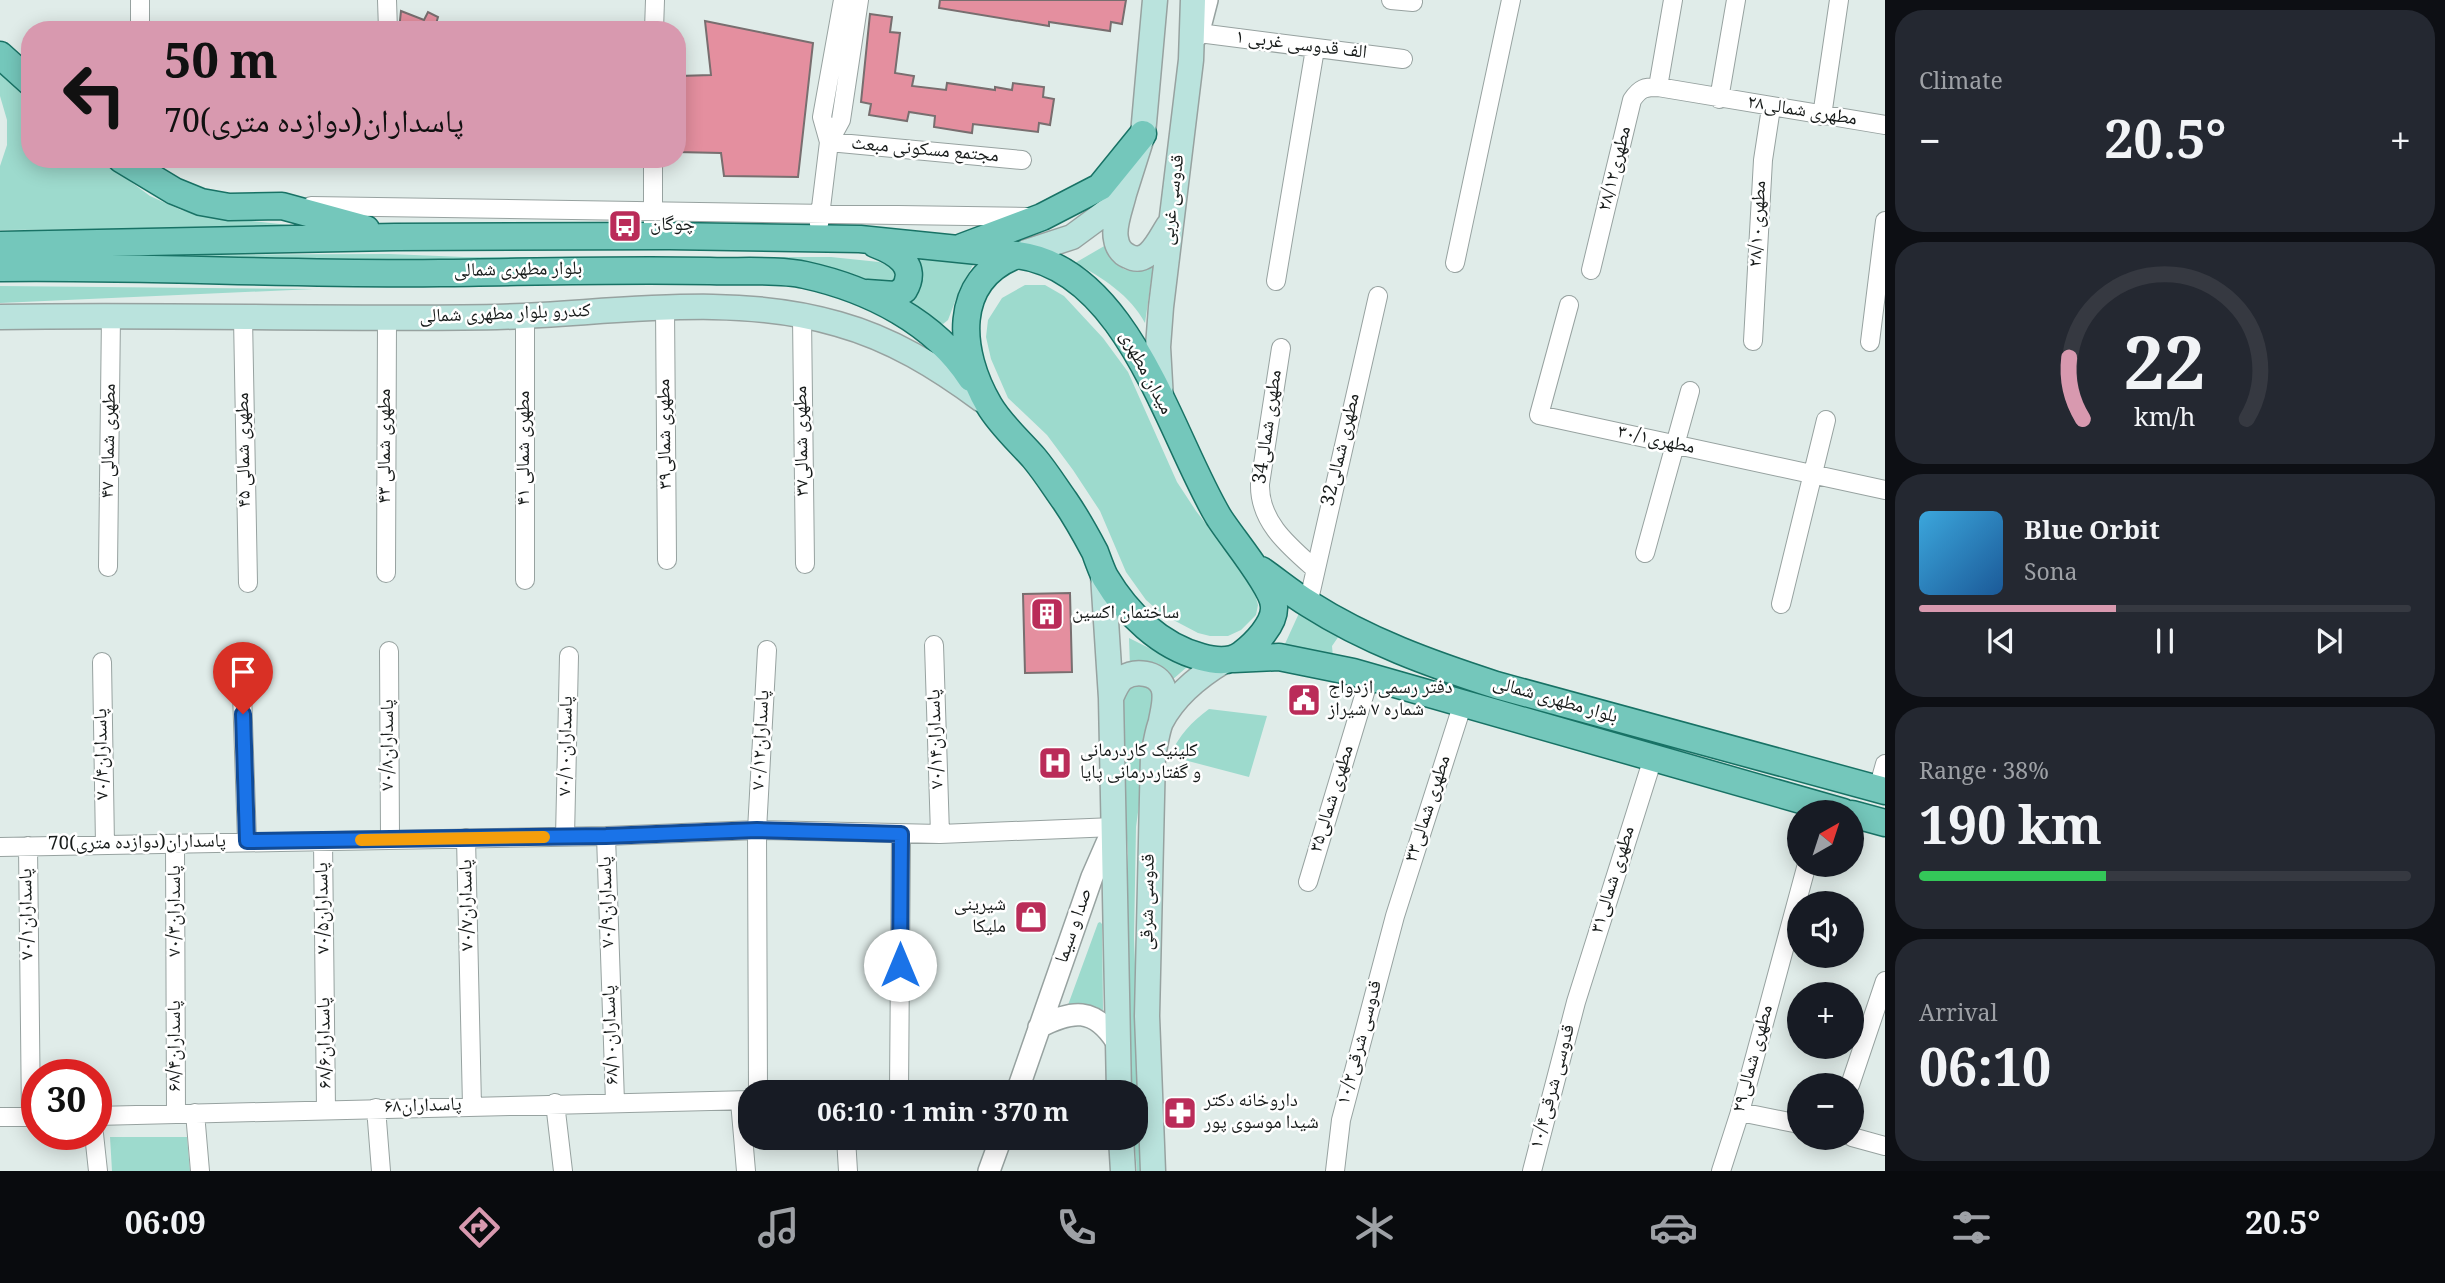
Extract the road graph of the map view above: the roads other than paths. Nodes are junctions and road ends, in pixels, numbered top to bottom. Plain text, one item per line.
1 (140, 0) edge
2 (387, 0) edge
3 (655, 0) edge
4 (843, 0) edge
5 (859, 0) edge
6 (1155, 0) edge
7 (1193, 0) edge
8 (1207, 0) edge
9 (1391, 0) edge
10 (1511, 0) edge
11 (1673, 0) edge
12 (1735, 0) edge
13 (1839, 0) edge
14 (1413, 2) dead end
15 (140, 21) edge
16 (388, 21) edge
17 (654, 21) edge
18 (1199, 33) junction
19 (1315, 49) junction
20 (0, 55) edge
21 (842, 55) junction
22 (1403, 59) dead end
23 (1191, 60) junction
24 (21, 74) edge
25 (1658, 87) junction
26 (1719, 99) junction
27 (1771, 108) junction
28 (1822, 116) junction
29 (1885, 125) edge
30 (1143, 134) junction
31 (829, 142) junction
32 (1022, 160) dead end
33 (136, 168) edge
34 (653, 168) edge
35 (1124, 194) junction
36 (282, 206) junction
37 (1042, 217) junction
38 (1173, 217) junction
39 (1885, 221) edge
40 (653, 224) junction
41 (819, 226) junction
42 (395, 237) junction
43 (860, 239) junction
44 (0, 245) edge
45 (956, 248) junction
46 (1017, 255) junction
47 (1455, 263) dead end
48 (0, 268) edge
49 (1591, 270) dead end
50 (1276, 281) dead end
51 (864, 293) junction
52 (1377, 296) dead end
53 (1569, 305) dead end
54 (665, 308) junction
55 (111, 315) junction
56 (525, 316) junction
57 (0, 317) edge
58 (802, 317) junction
59 (243, 318) junction
60 (387, 319) junction
61 (1753, 341) dead end
62 (1870, 342) dead end
63 (1281, 348) dead end
64 (1690, 391) dead end
65 (1161, 401) junction
66 (988, 404) junction
67 (1826, 420) dead end
68 (1674, 445) junction
69 (1813, 475) junction
70 (1885, 490) edge
71 (1645, 553) dead end
72 (667, 560) dead end
73 (1247, 560) junction
74 (805, 565) dead end
75 (108, 567) dead end
76 (1315, 569) junction
77 (386, 573) dead end
78 (1104, 575) junction
79 (525, 580) dead end
80 (248, 583) dead end
81 (1308, 604) junction
82 (1781, 604) dead end
83 (1357, 631) junction
84 (934, 645) dead end
85 (767, 650) dead end
86 (389, 651) dead end
87 (569, 656) dead end
88 (1229, 660) junction
89 (102, 662) dead end
90 (241, 663) dead end
91 (1361, 674) junction
92 (1111, 698) junction
93 (1463, 703) junction
94 (1161, 722) junction
95 (1653, 758) junction
96 (1883, 782) edge
97 (1795, 800) edge
98 (1864, 817) edge
99 (1885, 823) edge
100 (1114, 827) junction
101 (757, 830) junction
102 (901, 834) junction
103 (940, 834) junction
104 (606, 836) junction
105 (565, 837) junction
106 (390, 838) junction
107 (466, 838) junction
108 (247, 841) junction
109 (323, 841) junction
110 (176, 844) junction
111 (105, 845) junction
112 (27, 846) junction
113 (0, 847) edge
114 (1803, 877) edge
115 (1308, 882) dead end
116 (1395, 916) joint
117 (610, 969) joint
118 (325, 975) joint
119 (176, 979) joint
120 (1885, 981) edge
121 (1576, 1002) joint
122 (1039, 1027) junction
123 (1116, 1041) junction
124 (32, 1059) edge
125 (1854, 1073) edge
126 (758, 1080) edge
127 (900, 1080) edge
128 (1021, 1080) edge
129 (1118, 1080) edge
130 (738, 1100) edge
131 (615, 1102) junction
132 (555, 1103) junction
133 (472, 1106) junction
134 (376, 1108) junction
135 (326, 1110) junction
136 (1740, 1112) junction
137 (195, 1113) junction
138 (176, 1114) junction
139 (112, 1116) edge
140 (0, 1117) edge
141 (21, 1117) edge
142 (1787, 1122) edge
143 (1864, 1140) edge
144 (1885, 1146) edge
145 (96, 1150) edge
146 (746, 1150) edge
147 (847, 1150) edge
148 (997, 1150) edge
149 (1121, 1150) edge
150 (98, 1171) edge
151 (200, 1171) edge
152 (381, 1171) edge
153 (563, 1171) edge
154 (746, 1171) edge
155 (848, 1171) edge
156 (989, 1171) edge
157 (1122, 1171) edge
158 (1153, 1171) edge
159 (1335, 1171) edge
160 (1532, 1171) edge
161 (1721, 1171) edge

1 - 15 street
2 - 16 street
3 - 17 street
4 - 21 street
5 - 21 street
6 - 30 main road
7 - 23 main road, قدوسی غربی
8 - 18 street
9 - 14 street
10 - 47 street
11 - 25 street
12 - 26 street
13 - 28 street
18 - 19 street, ۱ الف قدوسی غربی
18 - 23 street
19 - 22 street, ۱ الف قدوسی غربی
19 - 50 street
20 - 24 main road
21 - 31 street
23 - 38 main road, قدوسی غربی
25 - 26 street, مطهرى شمالى۲۸
25 - 49 street, مطهری۲۸/۱۲
26 - 27 street, مطهرى شمالى۲۸
27 - 28 street, مطهرى شمالى۲۸
27 - 61 street, مطهری۲۸/۱۰
28 - 29 street, مطهرى شمالى۲۸
30 - 35 main road
30 - 37 main road
31 - 32 street, مجتمع مسکونی مبعث
31 - 41 street
33 - 36 main road
34 - 40 street
35 - 38 main road
35 - 46 main road
36 - 40 street
36 - 42 main road
37 - 41 street
37 - 45 main road
38 - 65 main road, قدوسی غربی
39 - 62 street
40 - 41 main road, بلوار مطهری شمالی
40 - 42 main road, بلوار مطهری شمالی
41 - 43 main road, بلوار مطهری شمالی
42 - 44 main road, بلوار مطهری شمالی
43 - 45 main road, بلوار مطهری شمالی
43 - 51 main road
45 - 46 main road, بلوار مطهری شمالی
46 - 65 main road, میدان مطهری
46 - 66 main road
48 - 51 main road, بلوار مطهری شمالی
51 - 66 main road, بلوار مطهری شمالی
52 - 76 street, 32مطهرى شمالى
53 - 68 street, مطهری۳۰/۱
54 - 56 main road, کندرو بلوار مطهری شمالی
54 - 58 main road, کندرو بلوار مطهری شمالی
54 - 72 street, مطهرى شمالى۳۹
55 - 57 main road, کندرو بلوار مطهری شمالی
55 - 59 main road, کندرو بلوار مطهری شمالی
55 - 75 street, مطهرى شمالى ۴۷
56 - 60 main road, کندرو بلوار مطهری شمالی
56 - 79 street, ۴۱ مطهرى شمالى
58 - 66 main road, کندرو بلوار مطهری شمالی
58 - 74 street, مطهرى شمالى۳۷
59 - 60 main road, کندرو بلوار مطهری شمالی
59 - 80 street, مطهرى شمالى ۴۵
60 - 77 street, مطهرى شمالى ۴۳
63 - 76 street, 34مطهرى شمالى
64 - 68 street
65 - 73 main road, میدان مطهری
66 - 78 main road
67 - 69 street
68 - 69 street, مطهری۳۰/۱
68 - 71 street
69 - 70 street, مطهری۳۰/۱
69 - 82 street
73 - 81 main road, بلوار مطهرى شمالى
73 - 88 main road, میدان مطهری
76 - 81 street, 32مطهرى شمالى
78 - 88 main road
78 - 92 main road, قدوسی شرقی
81 - 83 main road, بلوار مطهرى شمالى
83 - 91 main road
83 - 96 main road, بلوار مطهرى شمالى
84 - 103 street, پاسداران۷۰/۱۴
85 - 101 street, پاسداران۷۰/۱۲
86 - 106 street, پاسداران۷۰/۸
87 - 105 street, پاسداران۷۰/۱۰
88 - 91 main road, بلوار مطهرى شمالى
88 - 94 main road, قدوسی شرقی
89 - 111 street, پاسداران۷۰/۴
90 - 108 street
91 - 93 main road, بلوار مطهرى شمالى
91 - 115 street, مطهرى شمالى۳۵
92 - 94 main road
92 - 100 main road, قدوسی شرقی
93 - 95 main road, بلوار مطهرى شمالى
93 - 116 street, مطهرى شمالى۳۳
94 - 158 main road, قدوسی شرقی
95 - 97 main road, بلوار مطهرى شمالى
95 - 121 street, مطهرى شمالى۳۱
98 - 99 main road
100 - 103 street, 70پاسداران(دوازده متری)
100 - 122 street, صدا و سیما
100 - 123 main road, قدوسی شرقی
101 - 102 street, 70پاسداران(دوازده متری)
101 - 104 street, 70پاسداران(دوازده متری)
101 - 126 street, پاسداران۷۰/۱۲
102 - 103 street, 70پاسداران(دوازده متری)
102 - 127 street
104 - 105 street, 70پاسداران(دوازده متری)
104 - 117 street, پاسداران۷۰/۹
105 - 107 street, 70پاسداران(دوازده متری)
106 - 107 street, 70پاسداران(دوازده متری)
106 - 109 street, 70پاسداران(دوازده متری)
107 - 133 street, پاسداران۷۰/۷
108 - 109 street, 70پاسداران(دوازده متری)
108 - 110 street, 70پاسداران(دوازده متری)
109 - 118 street, پاسداران۷۰/۵
110 - 111 street, 70پاسداران(دوازده متری)
110 - 119 street, پاسداران۷۰/۳
111 - 112 street, 70پاسداران(دوازده متری)
112 - 113 street, 70پاسداران(دوازده متری)
112 - 124 street, پاسداران۷۰/۱
114 - 136 street, مطهرى شمالى۲۹
116 - 159 street, قدوسی شرقی۱۰/۲
117 - 131 street, پاسداران۶۸/۱۰
118 - 135 street, پاسداران۶۸/۶
119 - 138 street, پاسداران۶۸/۴
120 - 125 street
121 - 160 street, قدوسی شرقی۱۰/۴
122 - 123 street
122 - 128 street, صدا و سیما
123 - 129 main road, قدوسی شرقی
130 - 131 street, پاسداران۶۸
131 - 132 street, پاسداران۶۸
132 - 133 street, پاسداران۶۸
132 - 153 street
133 - 134 street, پاسداران۶۸
134 - 135 street, پاسداران۶۸
134 - 152 street
135 - 137 street, پاسداران۶۸
136 - 142 street
136 - 161 street, مطهرى شمالى۲۹
137 - 138 street, پاسداران۶۸
137 - 151 street
138 - 139 street, پاسداران۶۸
140 - 141 street
143 - 144 street
145 - 150 street
146 - 154 street
147 - 155 street
148 - 156 street
149 - 157 main road

